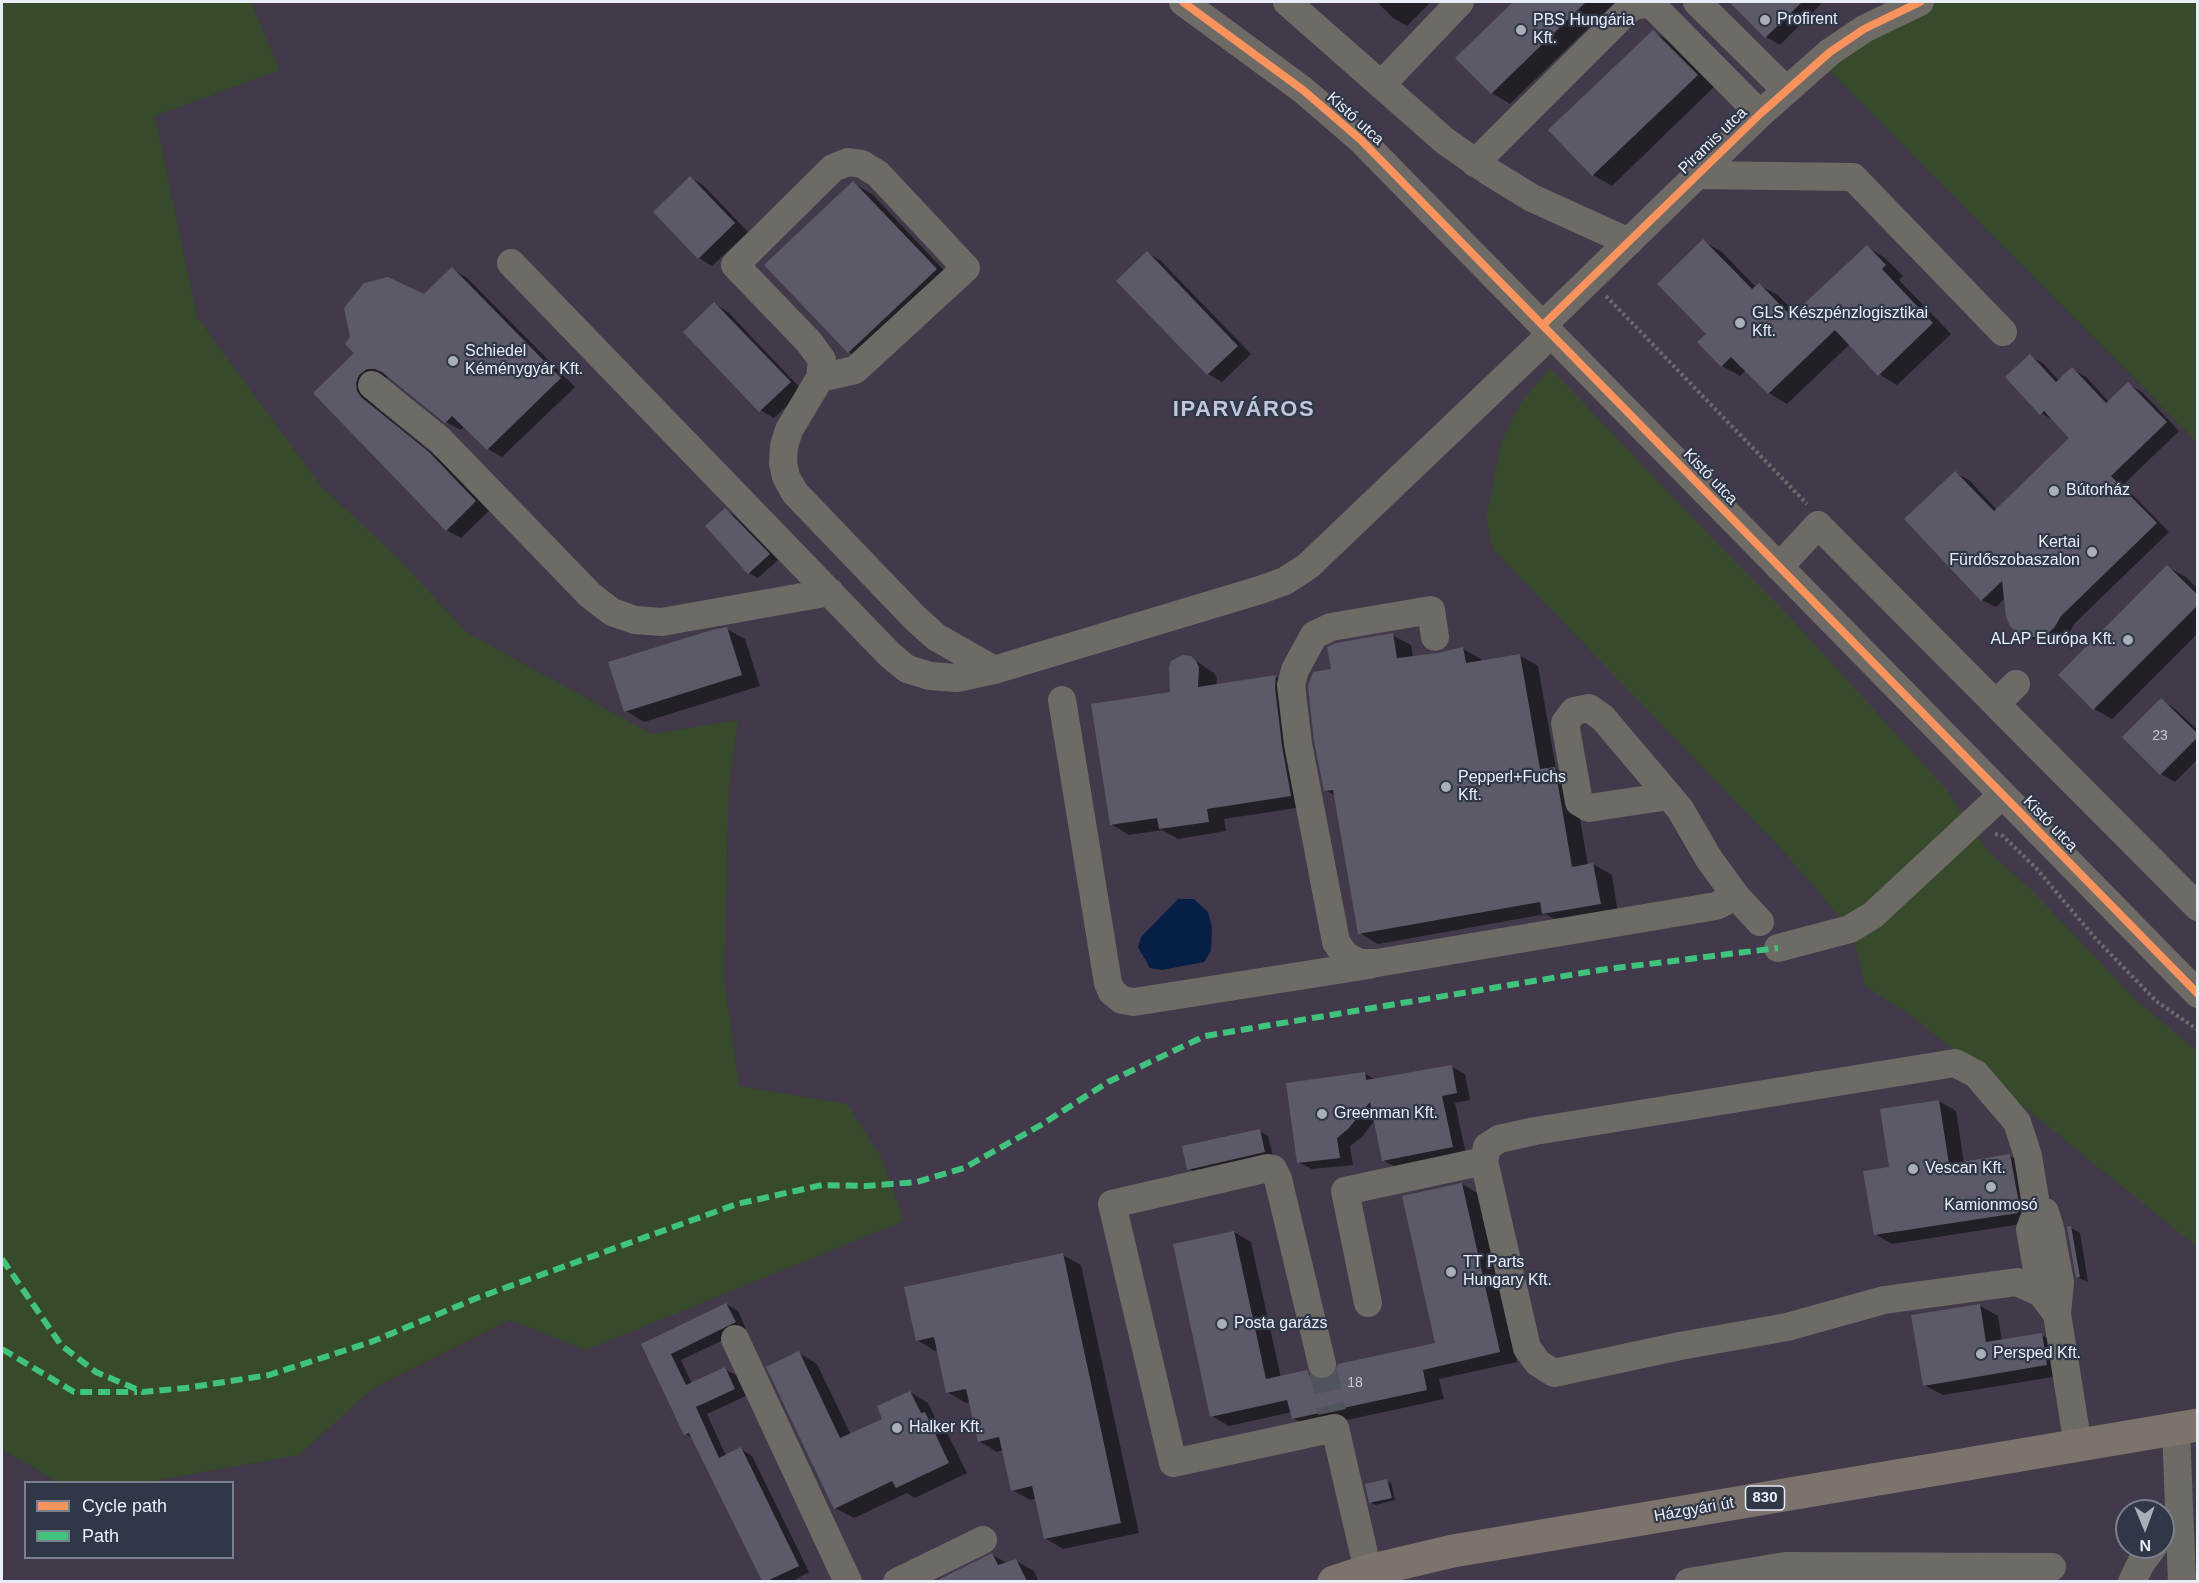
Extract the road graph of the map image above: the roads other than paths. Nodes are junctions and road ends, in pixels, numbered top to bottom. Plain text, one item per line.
1 (1183, 2) edge
2 (1460, 2) edge
3 (1697, 2) edge
4 (1920, 2) edge
5 (1292, 3) edge
6 (1381, 85) junction
7 (1786, 90) junction
8 (1760, 114) junction
9 (1475, 163) junction
10 (1696, 175) junction
11 (1629, 242) junction
12 (511, 263) dead end
13 (1547, 329) junction
14 (2003, 332) dead end
15 (820, 378) junction
16 (372, 385) dead end
17 (1779, 567) junction
18 (830, 592) junction
19 (1435, 637) dead end
20 (994, 670) junction
21 (2016, 684) dead end
22 (1062, 700) dead end
23 (1996, 704) junction
24 (2002, 795) junction
25 (1669, 796) dead end
26 (1736, 896) junction
27 (2198, 908) edge
28 (1760, 922) dead end
29 (1778, 948) dead end
30 (1377, 963) junction
31 (2198, 994) edge
32 (1484, 1161) junction
33 (1368, 1303) dead end
34 (2049, 1303) junction
35 (735, 1339) dead end
36 (1322, 1364) tunnel mouth
37 (2187, 1427) edge
38 (2078, 1446) junction
39 (2189, 1509) edge
40 (2175, 1522) edge
41 (983, 1540) dead end
42 (2052, 1567) dead end
43 (1368, 1571) junction
44 (1800, 1574) edge
45 (848, 1581) edge
46 (897, 1581) edge
47 (1334, 1581) edge
48 (1689, 1581) edge
49 (2182, 1581) edge

1 - 13 street, Kistó utca
2 - 6 street
3 - 7 street
4 - 7 street, Piramis utca
5 - 6 street
6 - 9 street
7 - 8 street, Piramis utca
8 - 9 street
8 - 10 street, Piramis utca
9 - 11 street
10 - 11 street, Piramis utca
10 - 14 street
11 - 13 street, Piramis utca
12 - 18 street, Piramis utca
13 - 17 street, Kistó utca
13 - 20 street, Piramis utca
15 - 15 street
15 - 20 street
16 - 18 street
17 - 23 street
17 - 24 street, Kistó utca
18 - 20 street, Piramis utca
19 - 30 street
21 - 23 street
22 - 30 street
23 - 27 street
24 - 29 street
24 - 31 street, Kistó utca
25 - 26 street
26 - 28 street
26 - 30 street
32 - 33 street
32 - 34 street
32 - 34 street
34 - 38 street
35 - 45 street
36 - 43 street
37 - 38 main road, Házgyári út / 830
37 - 39 street
38 - 43 main road, Házgyári út / 830
39 - 40 street
39 - 49 street
41 - 46 street
42 - 44 street
43 - 47 main road, Házgyári út / 830
44 - 48 street

